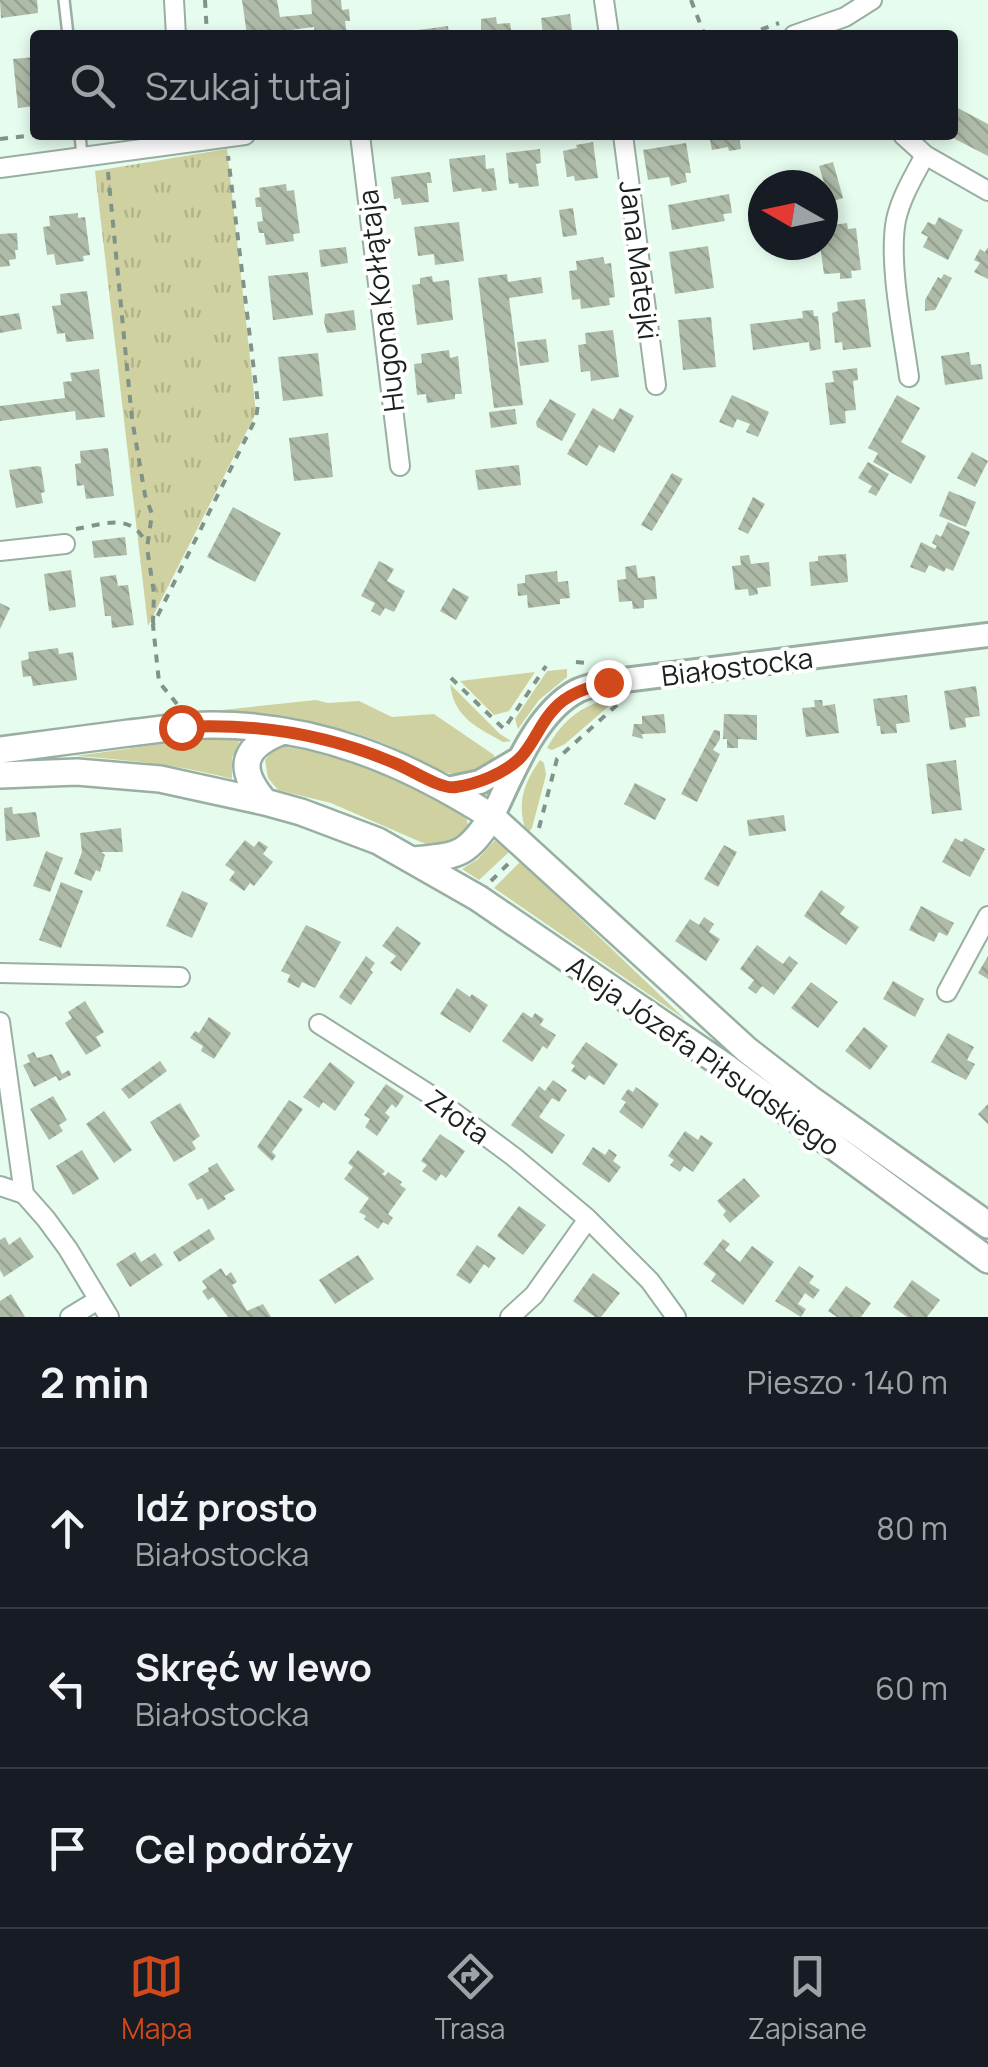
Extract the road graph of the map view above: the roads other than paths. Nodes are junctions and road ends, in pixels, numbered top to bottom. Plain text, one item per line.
1 (64, 0) edge
2 (174, 0) edge
3 (604, 0) edge
4 (872, 0) edge
5 (845, 16) junction
6 (67, 30) edge
7 (176, 30) edge
8 (608, 30) edge
9 (807, 30) edge
10 (852, 30) edge
11 (80, 140) edge
12 (175, 140) edge
13 (361, 140) edge
14 (624, 140) edge
15 (908, 140) edge
16 (82, 156) junction
17 (925, 156) junction
18 (0, 168) edge
19 (988, 191) edge
20 (909, 377) dead end
21 (656, 385) dead end
22 (400, 466) dead end
23 (65, 544) road end
24 (0, 551) edge
25 (988, 635) edge
26 (284, 731) junction
27 (0, 750) edge
28 (520, 759) junction
29 (0, 775) edge
30 (448, 789) junction
31 (265, 802) junction
32 (492, 817) junction
33 (414, 860) junction
34 (988, 916) edge
35 (0, 973) edge
36 (180, 977) dead end
37 (947, 992) dead end
38 (0, 1022) edge
39 (319, 1024) dead end
40 (0, 1186) edge
41 (24, 1194) junction
42 (588, 1219) junction
43 (988, 1225) edge
44 (988, 1260) edge
45 (98, 1300) junction
46 (70, 1317) edge
47 (109, 1317) edge
48 (510, 1317) edge
49 (676, 1317) edge

1 - 6 lane
2 - 7 street
3 - 8 street
4 - 5 street
5 - 9 street
5 - 10 street
11 - 16 lane
12 - 16 street
13 - 22 street, Hugona Kołłątaja
14 - 21 street, Jana Matejki
15 - 17 street
16 - 18 street
17 - 19 street
17 - 20 street
23 - 24 street
25 - 28 street, Białostocka
26 - 27 main road
26 - 30 main road
26 - 31 main road
28 - 30 street, Białostocka
28 - 32 street, Białostocka
29 - 31 main road
30 - 32 main road, Aleja Józefa Piłsudskiego
31 - 33 main road
32 - 33 main road
32 - 43 main road, Aleja Józefa Piłsudskiego
33 - 44 main road, Aleja Józefa Piłsudskiego
34 - 37 street
35 - 36 street
38 - 41 street
39 - 42 street, Złota
40 - 41 street
41 - 45 street
42 - 48 street
42 - 49 street, Złota
45 - 46 street
45 - 47 street

